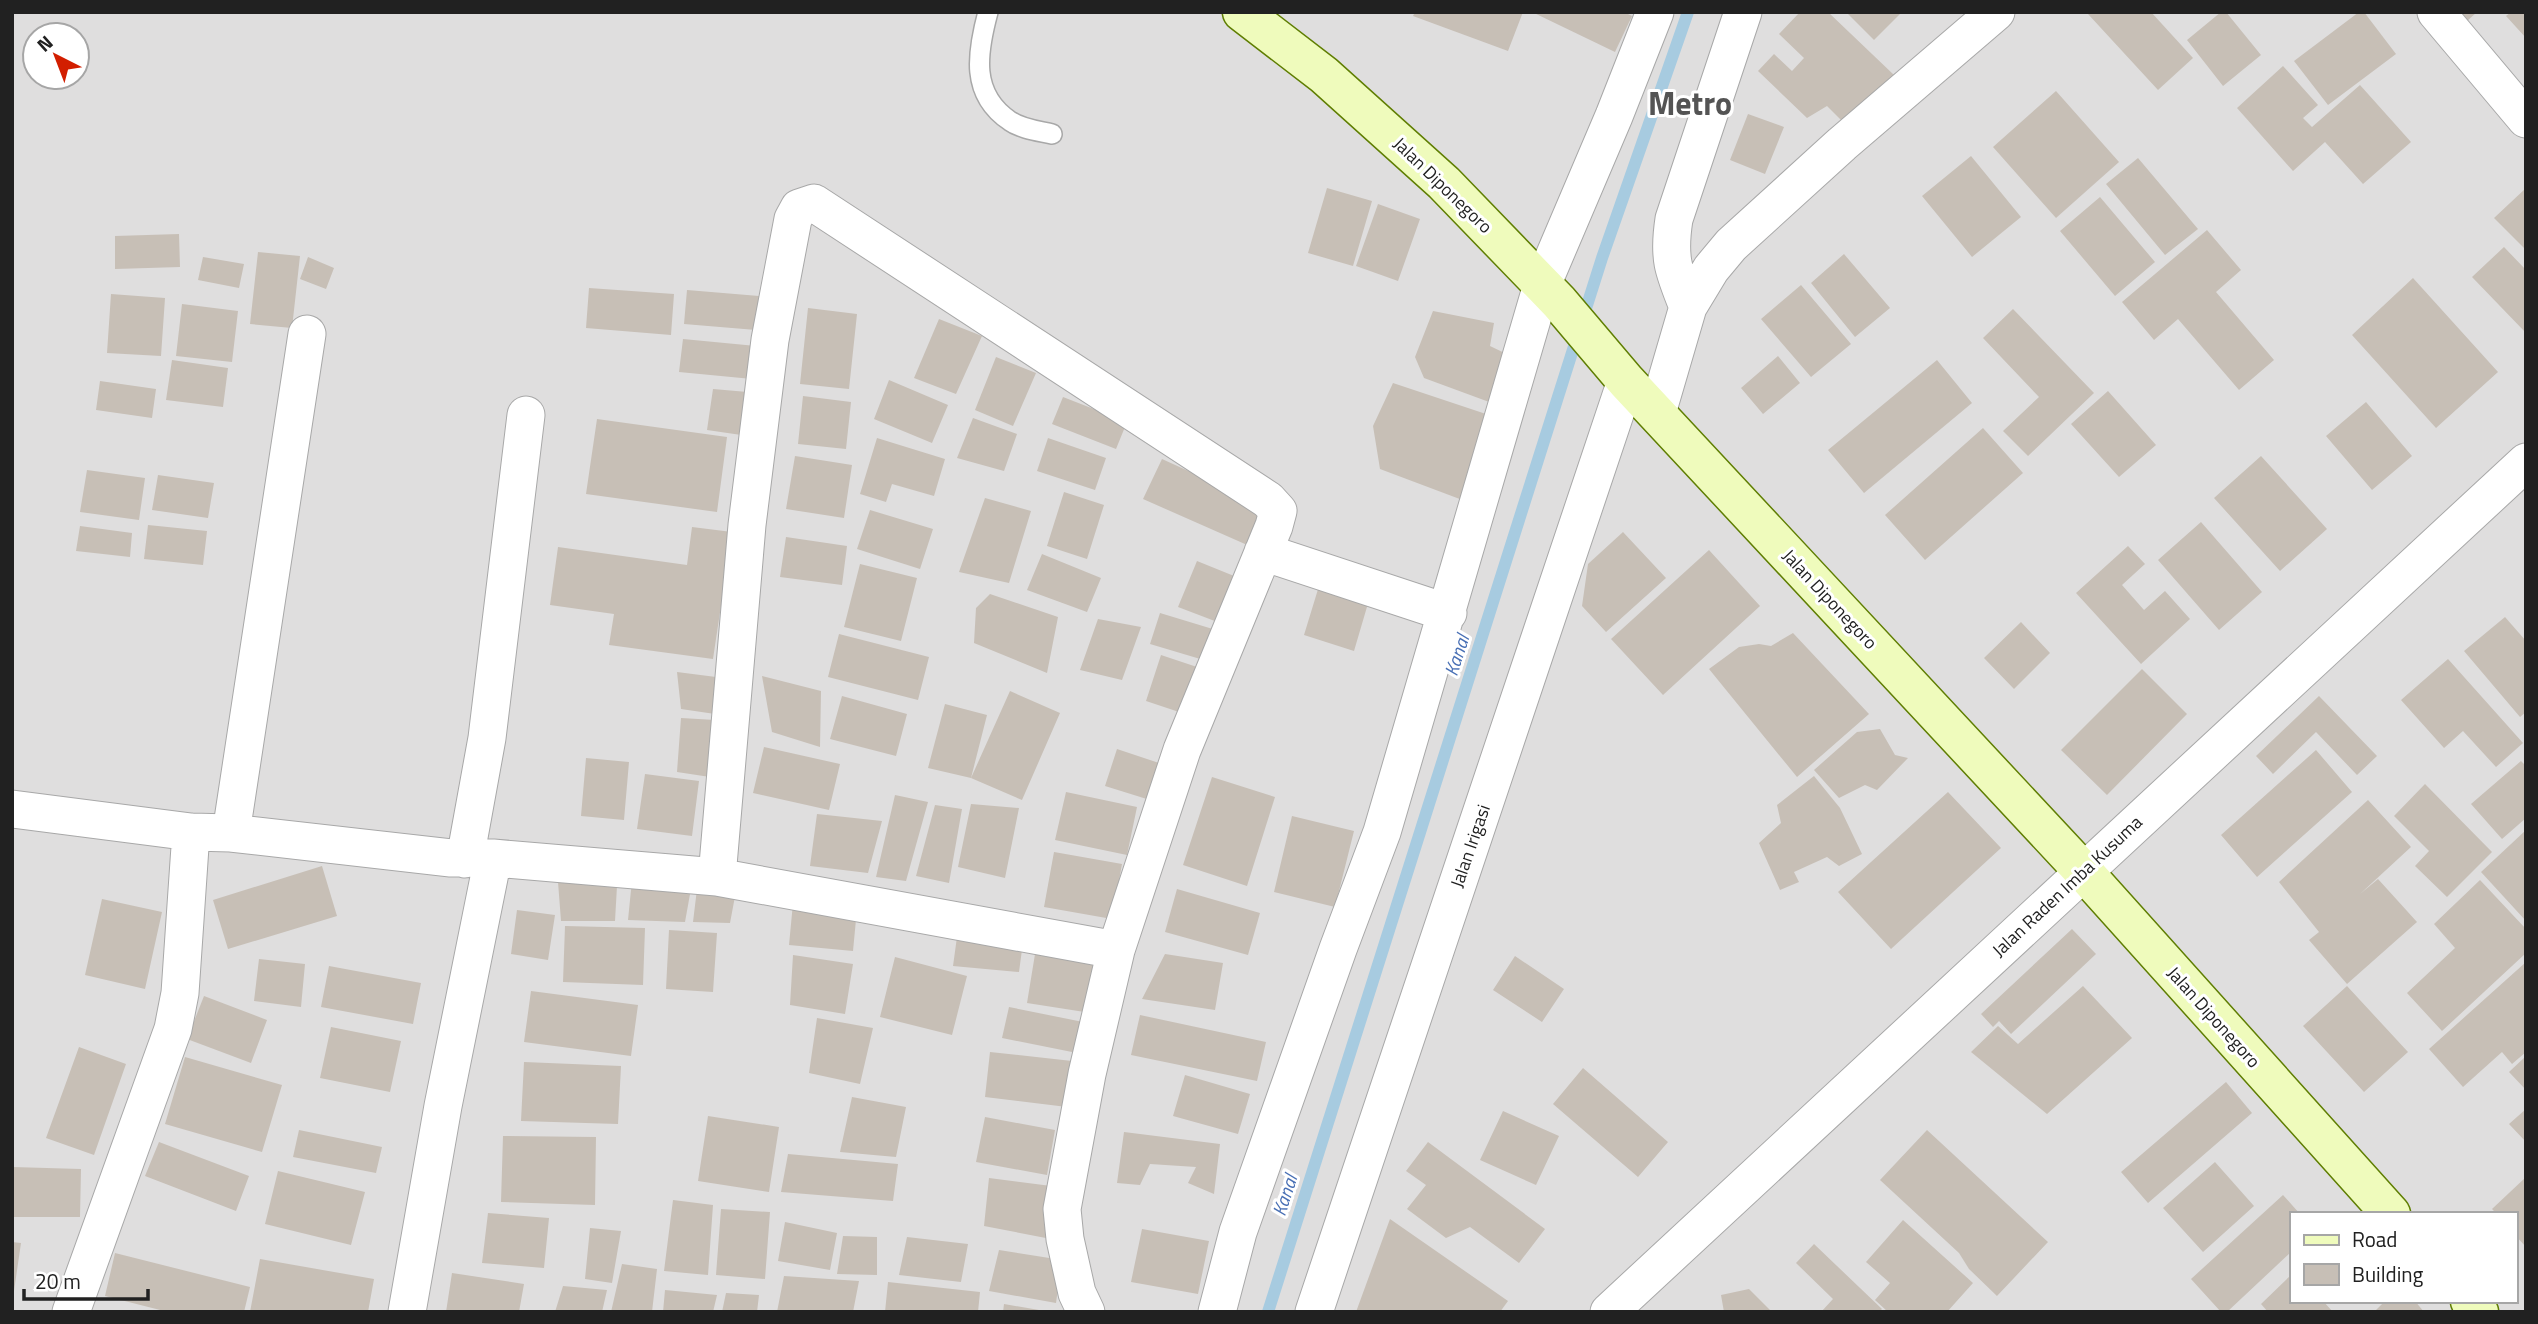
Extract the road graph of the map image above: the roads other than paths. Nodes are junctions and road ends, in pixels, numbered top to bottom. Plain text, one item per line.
1 (988, 12) edge
2 (1242, 12) edge
3 (1655, 12) edge
4 (1743, 12) edge
5 (1996, 12) edge
6 (2436, 12) edge
7 (2526, 119) edge
8 (1052, 134) dead end
9 (1550, 294) junction
10 (1688, 307) junction
11 (307, 334) dead end
12 (1622, 375) junction
13 (1657, 413) junction
14 (526, 415) dead end
15 (2526, 462) edge
16 (1263, 552) junction
17 (1448, 613) junction
18 (12, 808) edge
19 (191, 832) junction
20 (231, 833) junction
21 (479, 858) junction
22 (2082, 871) junction
23 (717, 877) junction
24 (1116, 950) junction
25 (2389, 1212) edge
26 (71, 1312) edge
27 (407, 1312) edge
28 (1086, 1312) edge
29 (1217, 1312) edge
30 (1314, 1312) edge
31 (1609, 1312) edge

1 - 8 lane
2 - 9 street, Jalan Diponegoro
3 - 9 street
4 - 10 street
5 - 10 street
6 - 7 street
9 - 12 street, Jalan Diponegoro
9 - 17 street
10 - 13 street
11 - 20 street
12 - 13 street, Jalan Diponegoro
12 - 30 street, Jalan Irigasi
13 - 22 street, Jalan Diponegoro
14 - 21 street
15 - 22 street, Jalan Raden Imba Kusuma
16 - 17 street
16 - 23 street
16 - 24 street
17 - 29 street
18 - 19 street
19 - 20 street
19 - 26 street
20 - 21 street
21 - 23 street
21 - 27 street
22 - 25 street, Jalan Diponegoro
22 - 31 street, Jalan Raden Imba Kusuma
23 - 24 street
24 - 28 street

